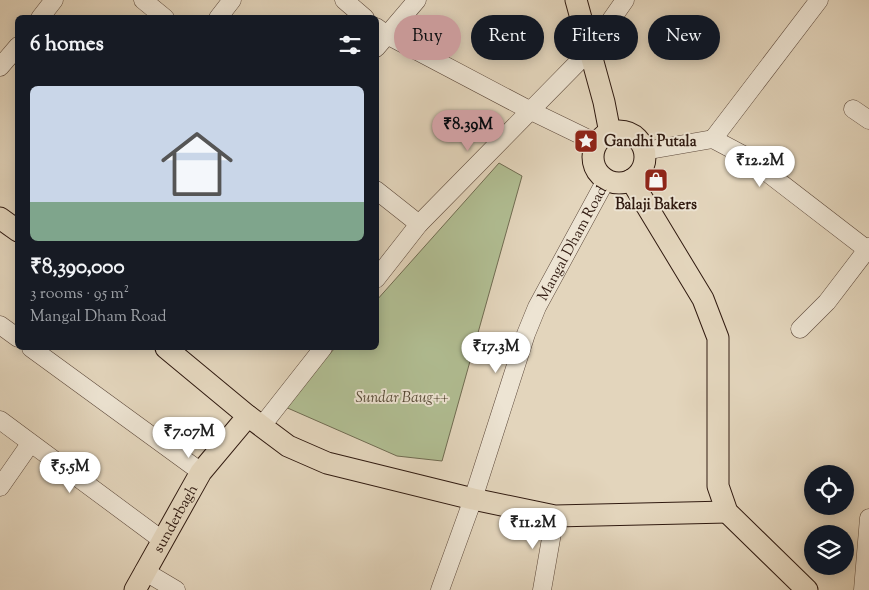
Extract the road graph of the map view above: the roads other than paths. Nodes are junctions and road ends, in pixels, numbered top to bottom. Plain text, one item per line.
1 (54, 0) edge
2 (143, 0) edge
3 (232, 0) edge
4 (344, 0) edge
5 (417, 0) edge
6 (576, 0) edge
7 (625, 0) edge
8 (819, 0) edge
9 (42, 15) edge
10 (161, 15) edge
11 (220, 15) edge
12 (362, 15) edge
13 (580, 15) edge
14 (614, 15) edge
15 (380, 36) edge
16 (15, 50) edge
17 (580, 60) edge
18 (592, 60) edge
19 (0, 67) edge
20 (853, 109) dead end
21 (531, 111) junction
22 (869, 120) edge
23 (604, 138) junction
24 (713, 138) junction
25 (644, 151) junction
26 (606, 180) junction
27 (631, 180) junction
28 (379, 192) edge
29 (0, 218) edge
30 (419, 224) junction
31 (15, 229) edge
32 (868, 249) edge
33 (379, 275) edge
34 (0, 325) edge
35 (800, 329) dead end
36 (15, 336) edge
37 (34, 350) edge
38 (168, 350) edge
39 (321, 350) edge
40 (0, 420) edge
41 (254, 421) junction
42 (30, 444) junction
43 (201, 472) junction
44 (0, 487) edge
45 (473, 499) junction
46 (727, 512) junction
47 (555, 516) junction
48 (869, 518) edge
49 (162, 540) junction
50 (144, 571) junction
51 (135, 590) edge
52 (176, 590) edge
53 (440, 590) edge
54 (542, 590) edge
55 (807, 590) edge
56 (863, 590) edge

1 - 9 street
2 - 10 street
3 - 11 street
4 - 12 street
5 - 15 street
6 - 13 main road
7 - 14 street
8 - 24 street
15 - 21 street
16 - 19 street
17 - 21 street
18 - 23 main road
20 - 22 street
21 - 23 street
21 - 30 street
23 - 25 main road
23 - 26 main road
24 - 25 street
24 - 32 street
25 - 27 main road
26 - 27 main road
26 - 45 street, Mangal Dham Road
27 - 46 main road
28 - 30 street
29 - 31 main road
30 - 33 street
32 - 35 street
34 - 36 street
37 - 43 street
38 - 41 main road
39 - 41 street
40 - 42 street
41 - 43 main road, sunderbagh
41 - 45 main road
42 - 44 street
42 - 49 street
43 - 49 main road, sunderbagh
45 - 47 main road
45 - 53 street, Mangal Dham Road
46 - 47 main road
46 - 55 main road
47 - 54 street
48 - 56 street
49 - 50 main road, sunderbagh
50 - 51 main road, sunderbagh
50 - 52 street

